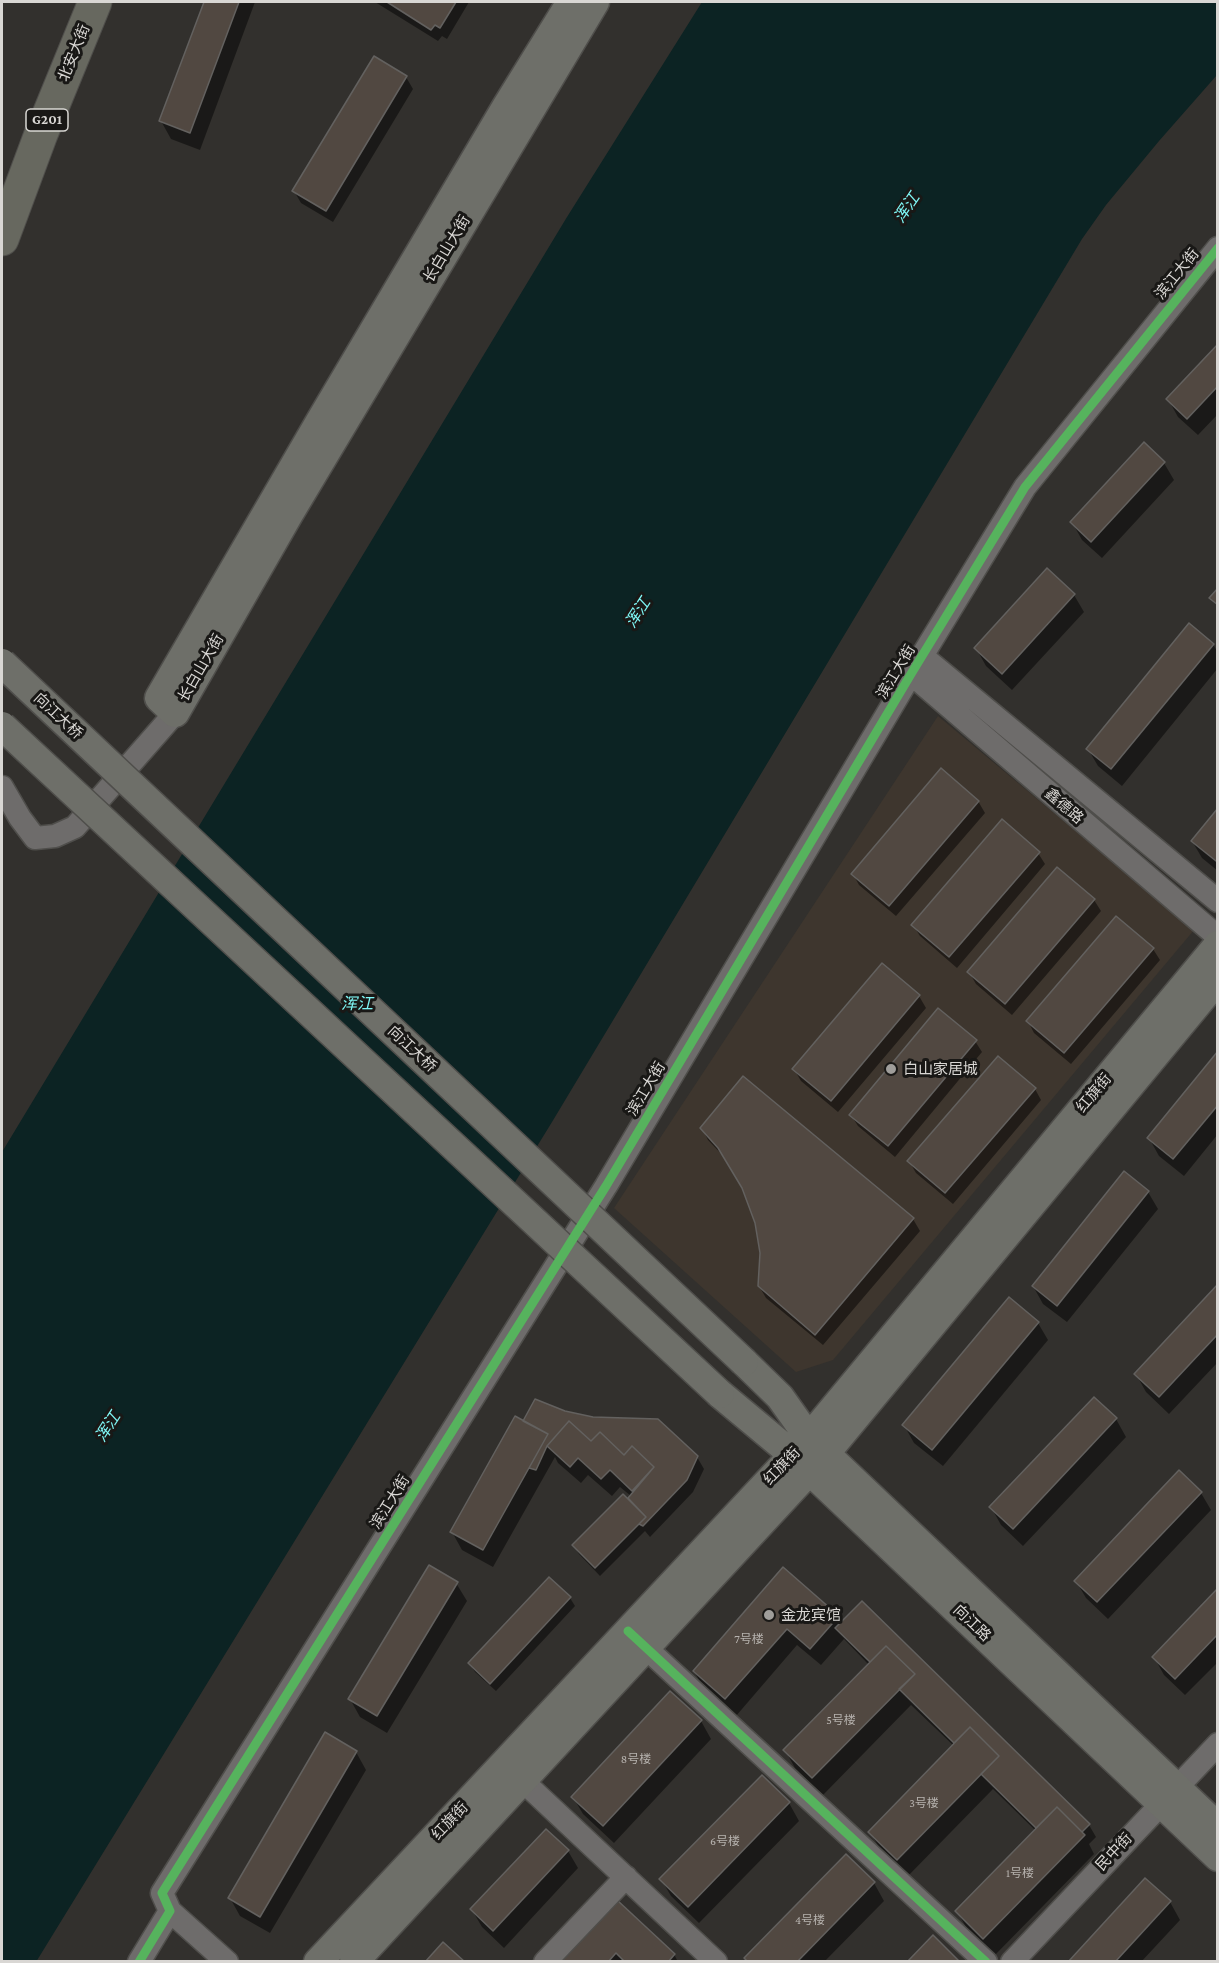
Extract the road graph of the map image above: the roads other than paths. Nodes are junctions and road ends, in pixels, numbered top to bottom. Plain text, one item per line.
1 (70, 2) edge
2 (95, 2) edge
3 (571, 2) edge
4 (595, 2) edge
5 (2, 180) edge
6 (2, 239) edge
7 (1218, 248) edge
8 (2, 663) edge
9 (917, 665) junction
10 (175, 713) junction
11 (2, 726) edge
12 (2, 787) edge
13 (1218, 901) edge
14 (1218, 937) edge
15 (1218, 945) edge
16 (1217, 980) edge
17 (744, 1362) joint
18 (809, 1454) junction
19 (637, 1639) junction
20 (1218, 1744) edge
21 (514, 1772) junction
22 (1167, 1796) junction
23 (1218, 1827) edge
24 (1218, 1857) edge
25 (626, 1877) junction
26 (170, 1911) junction
27 (139, 1962) edge
28 (227, 1962) edge
29 (318, 1962) edge
30 (354, 1962) edge
31 (545, 1962) edge
32 (716, 1962) edge
33 (986, 1962) edge
34 (1012, 1962) edge

1 - 5 highway, 北安大街 / G201
2 - 6 highway, 北安大街 / G201
3 - 10 main road, 长白山大街
4 - 10 main road, 长白山大街
7 - 9 street, 滨江大街
8 - 17 main road, 向江大桥, bridge
9 - 13 street, 鑫德路
9 - 14 street, 鑫德路
9 - 26 street, 滨江大街
10 - 12 street
11 - 18 main road, 向江路, bridge
15 - 18 main road, 红旗街
16 - 18 main road
17 - 18 main road, 向江路
18 - 19 main road, 红旗街
18 - 22 main road, 向江路
19 - 21 main road, 红旗街
19 - 33 street
20 - 22 street, 民中街
21 - 25 street
21 - 29 main road, 红旗街
21 - 30 main road
22 - 23 main road, 向江路
22 - 24 main road, 向江路
22 - 34 street, 民中街
25 - 31 street
25 - 32 street
26 - 27 street
26 - 28 street

